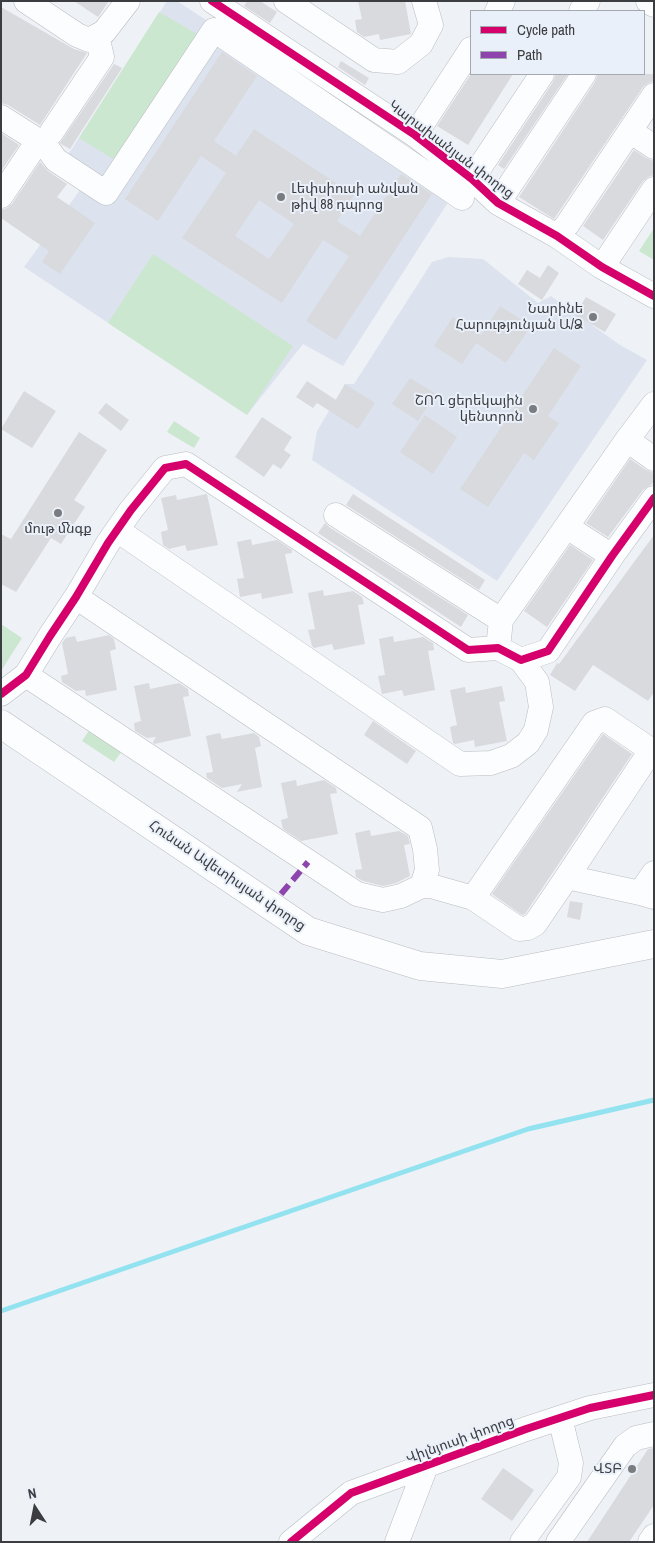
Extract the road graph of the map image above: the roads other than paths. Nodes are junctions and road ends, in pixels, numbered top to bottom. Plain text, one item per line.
1 (26, 1) edge
2 (128, 1) edge
3 (212, 1) edge
4 (286, 1) edge
5 (424, 1) edge
6 (648, 1) edge
7 (654, 5) edge
8 (97, 36) junction
9 (470, 51) edge
10 (583, 75) edge
11 (536, 76) edge
12 (654, 96) edge
13 (1, 117) edge
14 (630, 131) junction
15 (415, 135) junction
16 (44, 137) junction
17 (654, 147) edge
18 (467, 189) junction
19 (654, 189) edge
20 (1, 196) edge
21 (498, 202) junction
22 (557, 236) junction
23 (602, 267) junction
24 (654, 296) edge
25 (654, 404) edge
26 (627, 440) junction
27 (654, 458) edge
28 (654, 498) edge
29 (336, 515) dead end
30 (567, 527) junction
31 (117, 530) junction
32 (612, 556) junction
33 (76, 597) junction
34 (502, 620) junction
35 (498, 648) junction
36 (521, 660) junction
37 (26, 675) junction
38 (1, 694) edge
39 (1, 724) edge
40 (654, 873) edge
41 (566, 877) junction
42 (422, 886) junction
43 (647, 895) edge
44 (473, 898) junction
45 (654, 944) edge
46 (654, 1395) edge
47 (560, 1418) junction
48 (654, 1434) edge
49 (567, 1447) junction
50 (426, 1466) junction
51 (606, 1472) junction
52 (654, 1536) edge
53 (291, 1542) edge
54 (397, 1542) edge
55 (522, 1542) edge
56 (558, 1542) edge
57 (650, 1542) edge

1 - 8 street
2 - 8 street
3 - 15 street, Կարախանյան փողոց
4 - 5 street
6 - 7 street
8 - 16 street
9 - 15 street
10 - 21 street
11 - 18 street
12 - 14 street
13 - 16 street
14 - 17 street
14 - 22 street
15 - 18 street, Կարախանյան փողոց
16 - 18 street
16 - 20 street
18 - 21 street, Կարախանյան փողոց
19 - 23 street
21 - 22 street, Կարախանյան փողոց
22 - 23 street, Կարախանյան փողոց
23 - 24 street, Կարախանյան փողոց
25 - 26 street
26 - 27 street
26 - 30 street
28 - 32 street
29 - 34 street
30 - 32 street
30 - 34 street
31 - 33 street
31 - 35 street
31 - 36 street
32 - 36 street
33 - 37 street
33 - 42 street
34 - 35 street
35 - 36 street
37 - 38 street
37 - 42 street
39 - 45 main road, Հունան Ավետիսյան փողոց
40 - 43 street
41 - 43 street
41 - 44 street
41 - 44 street
42 - 44 street
46 - 47 street, Վիլնյուսի փողոց
47 - 49 street
47 - 50 street, Վիլնյուսի փողոց
48 - 51 street
49 - 51 street
49 - 55 street
50 - 53 street, Վիլնյուսի փողոց
50 - 54 street
51 - 56 street
52 - 57 street

